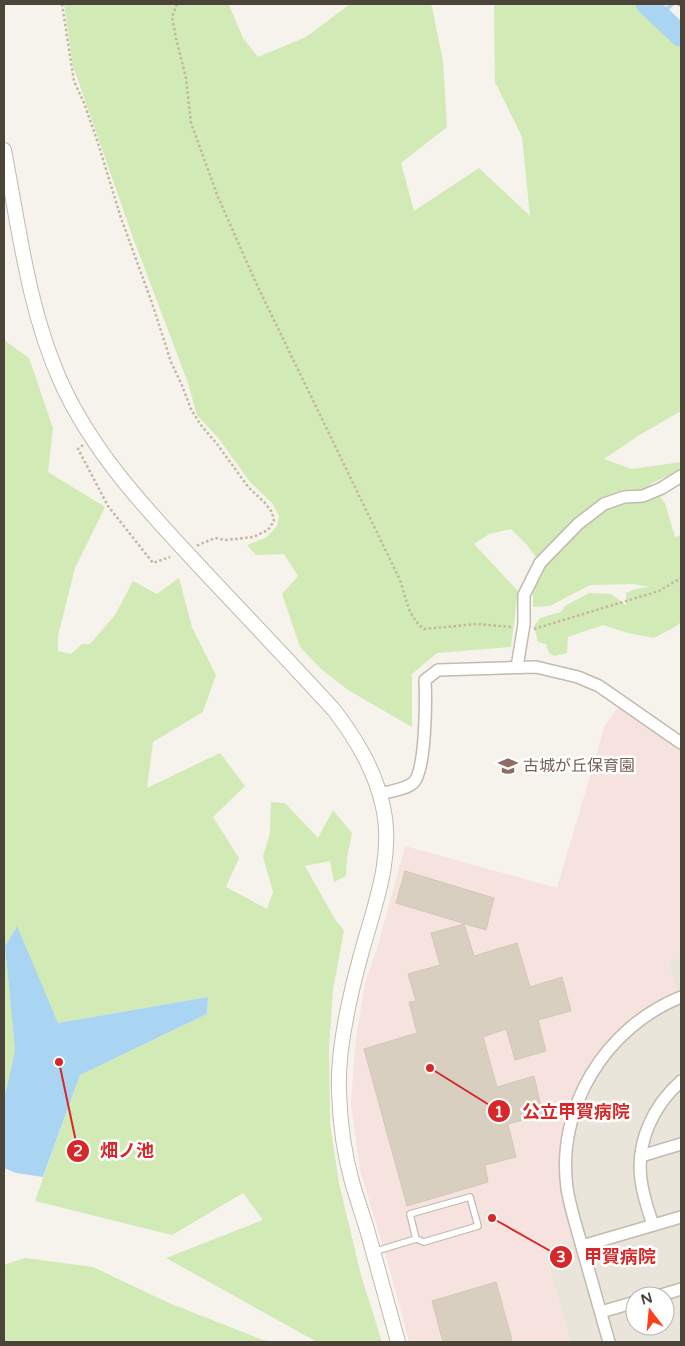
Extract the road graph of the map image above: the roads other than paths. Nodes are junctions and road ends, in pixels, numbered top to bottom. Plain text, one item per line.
1 (4, 150) edge
2 (681, 476) edge
3 (517, 667) junction
4 (678, 737) edge
5 (380, 794) junction
6 (681, 997) edge
7 (681, 1081) edge
8 (681, 1144) edge
9 (640, 1156) junction
10 (681, 1217) edge
11 (652, 1225) junction
12 (416, 1239) junction
13 (582, 1246) junction
14 (373, 1252) junction
15 (625, 1305) edge
16 (601, 1312) junction
17 (398, 1342) edge
18 (609, 1342) edge

1 - 5 street
2 - 3 street
3 - 4 street
3 - 5 street
5 - 14 street
6 - 13 street
7 - 9 street
8 - 9 street
9 - 11 street
10 - 11 street
11 - 13 street
12 - 12 lane
12 - 14 lane
13 - 16 street
14 - 17 street
15 - 16 street
16 - 18 street

